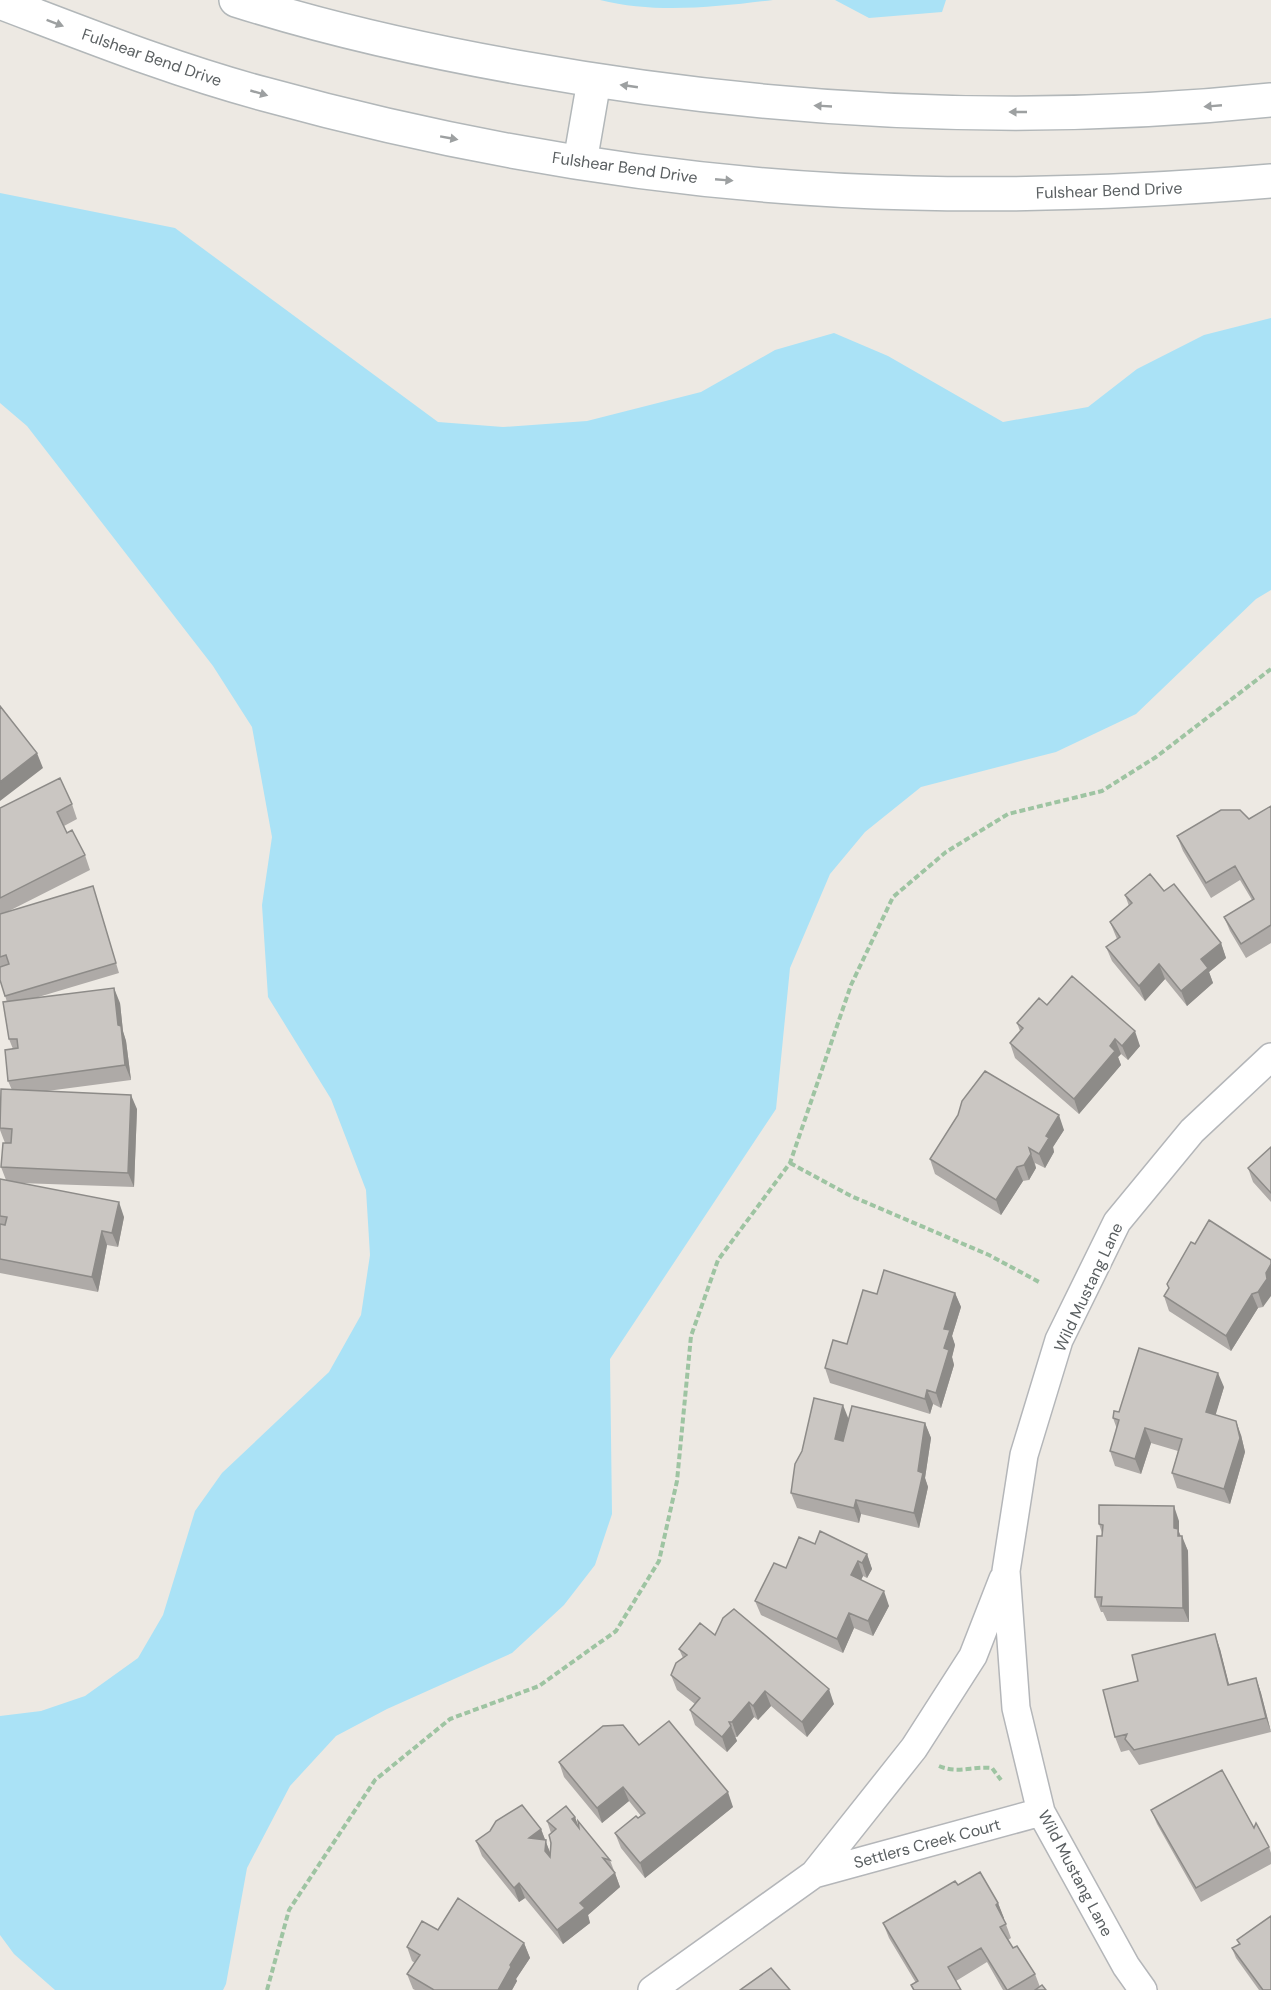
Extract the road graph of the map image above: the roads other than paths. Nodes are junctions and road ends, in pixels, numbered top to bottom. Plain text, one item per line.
1 (236, 0) edge
2 (0, 2) edge
3 (594, 81) junction
4 (1271, 100) edge
5 (580, 162) junction
6 (1271, 181) edge
7 (1271, 1057) edge
8 (1006, 1571) junction
9 (914, 1748) joint
10 (1032, 1814) junction
11 (814, 1874) junction
12 (652, 1990) edge
13 (1143, 1990) edge

1 - 3 main road
2 -> 5 main road, Fulshear Bend Drive
4 -> 3 main road
3 - 5 main road
5 -> 6 main road, Fulshear Bend Drive
7 - 8 street, Wild Mustang Lane
8 - 9 street, Wild Mustang Lane
8 - 10 street, Wild Mustang Lane
9 - 11 street, Settlers Creek Court
10 - 11 street, Settlers Creek Court
10 - 13 street, Wild Mustang Lane
11 - 12 street, Settlers Creek Court

